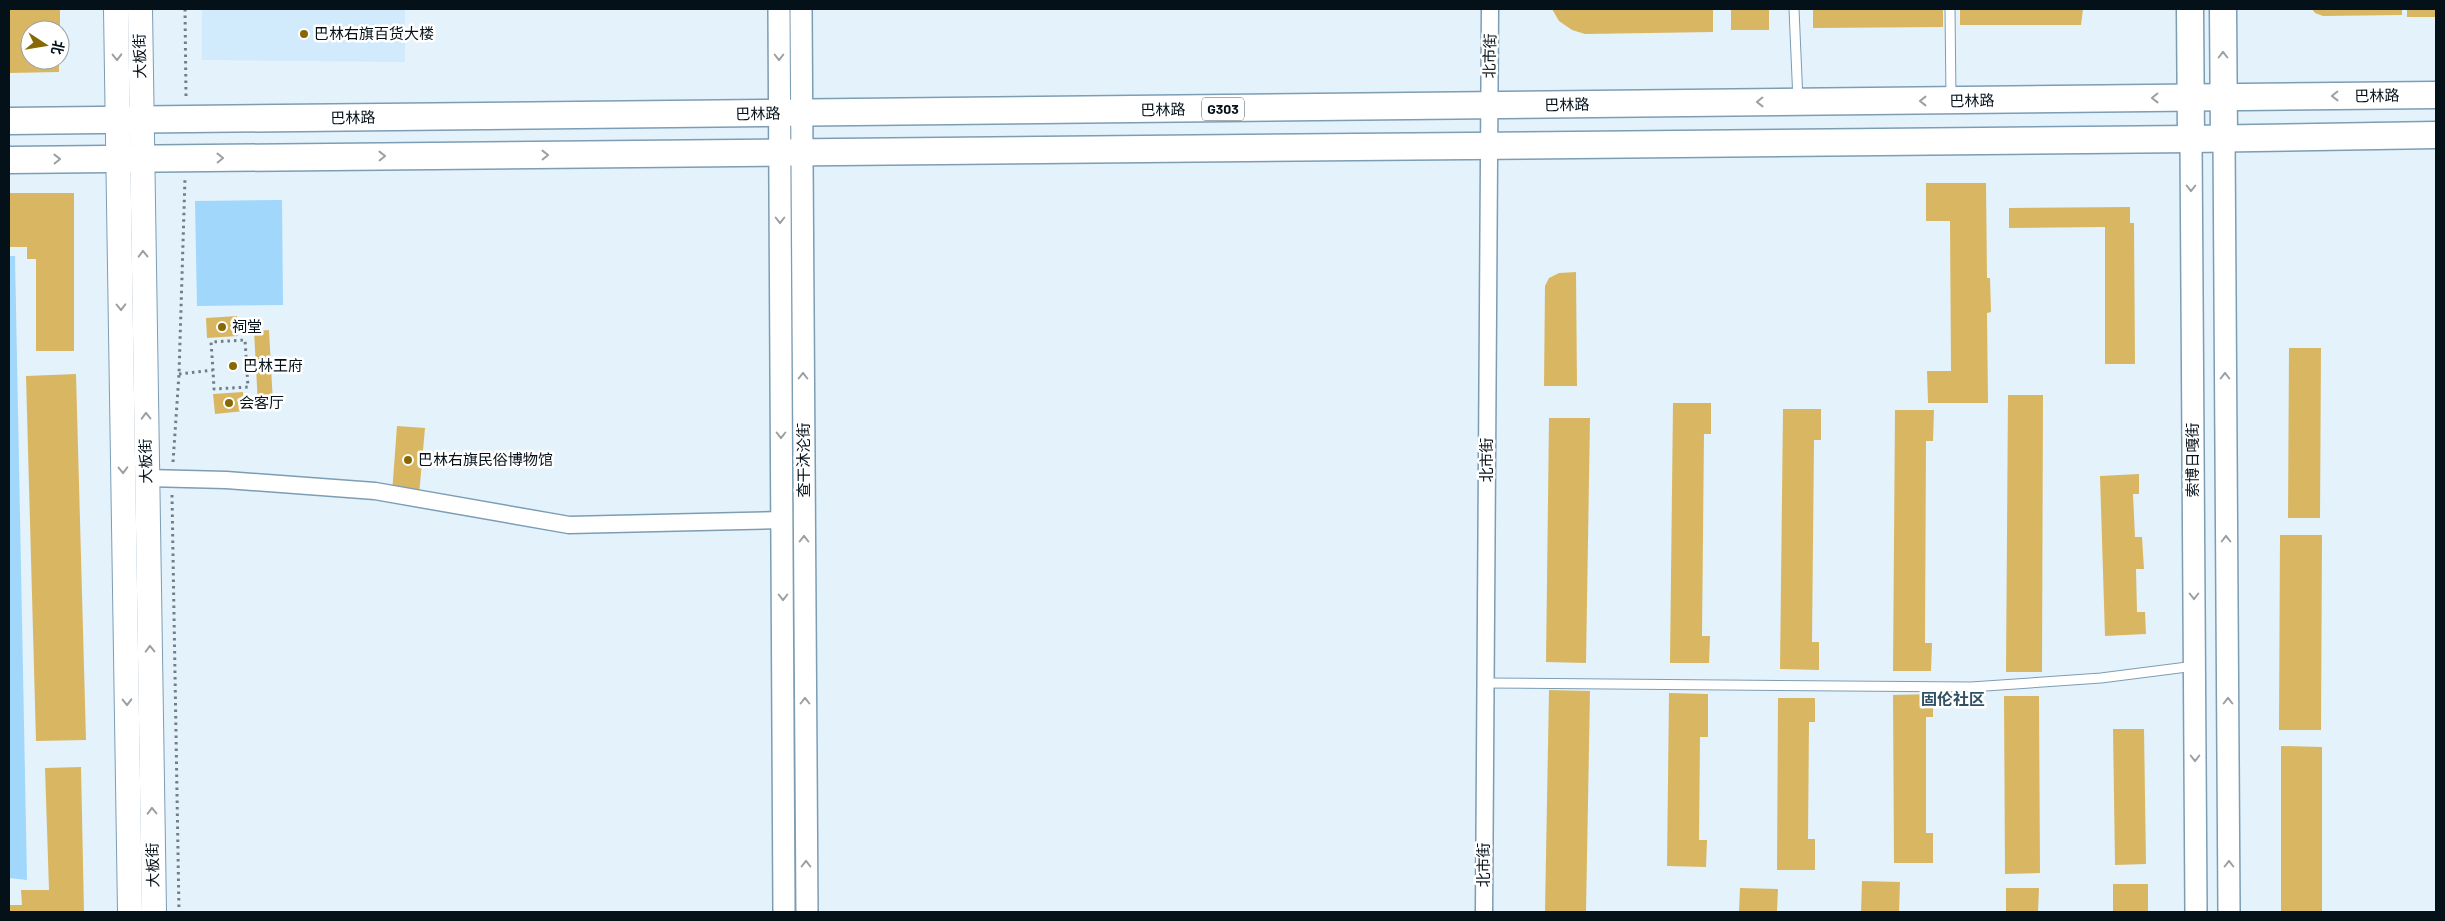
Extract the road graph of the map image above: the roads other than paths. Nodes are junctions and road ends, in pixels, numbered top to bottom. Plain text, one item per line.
1 (116, 9) edge
2 (140, 9) edge
3 (779, 9) edge
4 (801, 9) edge
5 (1490, 9) edge
6 (1794, 9) edge
7 (1950, 9) edge
8 (2190, 9) edge
9 (2222, 9) edge
10 (2436, 95) edge
11 (2190, 98) junction
12 (2223, 98) junction
13 (1950, 101) junction
14 (1798, 102) junction
15 (1489, 106) junction
16 (790, 114) junction
17 (129, 120) junction
18 (9, 121) edge
19 (2436, 135) edge
20 (2191, 139) junction
21 (2224, 139) junction
22 (1489, 145) junction
23 (791, 152) junction
24 (130, 158) junction
25 (9, 160) edge
26 (147, 478) junction
27 (782, 520) junction
28 (2195, 666) junction
29 (1485, 683) junction
30 (130, 912) edge
31 (154, 912) edge
32 (784, 912) edge
33 (806, 912) edge
34 (1484, 912) edge
35 (2196, 912) edge
36 (2229, 912) edge

1 -> 17 main road, 大板街
2 - 17 main road, 大板街
3 -> 16 street, 查干沐沦街
4 - 16 street, 查干沐沦街
5 - 15 street, 北市街
6 - 14 lane
7 - 13 lane
8 - 11 main road, 索博日嘎街
12 -> 9 main road
10 -> 12 main road, 巴林路 / G303
11 - 12 main road, 巴林路 / G303
11 -> 13 main road, 巴林路 / G303
11 - 20 main road, 索博日嘎街
12 - 21 main road
13 -> 14 main road, 巴林路 / G303
14 -> 15 main road, 巴林路 / G303
15 - 16 main road, 巴林路 / G303
15 - 22 street, 北市街
16 - 17 main road, 巴林路 / G303
16 - 23 street, 查干沐沦街
17 - 18 main road, 巴林路 / G303
17 - 24 main road, 大板街
19 - 21 main road
20 - 21 main road
20 - 22 main road
20 -> 28 street, 索博日嘎街
36 -> 21 street
22 - 23 main road
22 - 29 street, 北市街
24 -> 23 main road
23 -> 27 street, 查干沐沦街
33 -> 23 street, 查干沐沦街
25 -> 24 main road
26 -> 24 main road, 大板街
24 -> 30 main road, 大板街
26 - 27 street
31 -> 26 main road, 大板街
27 -> 32 street, 查干沐沦街
28 - 29 lane
28 -> 35 street, 索博日嘎街
29 - 34 street, 北市街

